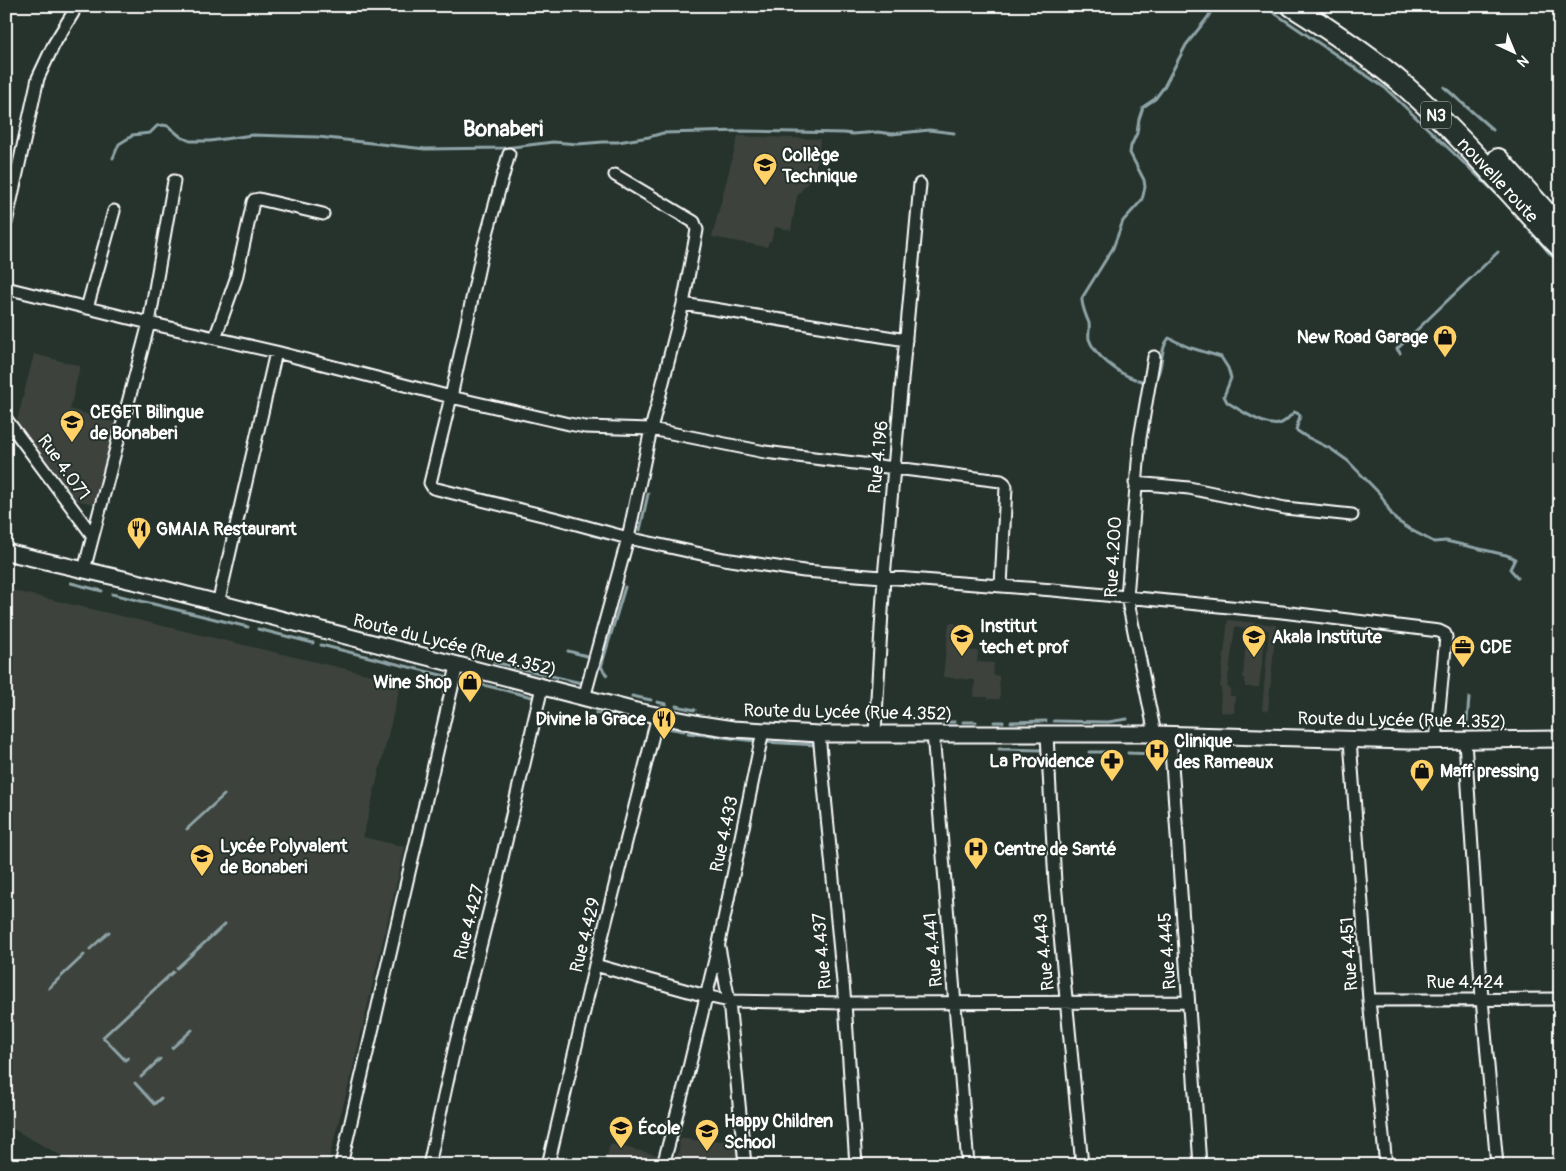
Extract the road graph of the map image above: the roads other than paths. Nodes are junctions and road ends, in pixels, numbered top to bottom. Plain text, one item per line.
1 (74, 6) edge
2 (1292, 6) edge
3 (1317, 6) edge
4 (509, 154) dead end
5 (615, 175) dead end
6 (174, 181) dead end
7 (920, 184) dead end
8 (10, 193) edge
9 (114, 211) dead end
10 (323, 214) dead end
11 (6, 223) edge
12 (1560, 228) edge
13 (1560, 247) edge
14 (6, 288) edge
15 (683, 304) junction
16 (87, 308) junction
17 (148, 323) junction
18 (215, 338) junction
19 (906, 340) junction
20 (276, 352) junction
21 (1154, 356) dead end
22 (451, 397) junction
23 (6, 419) edge
24 (651, 429) junction
25 (895, 468) junction
26 (1135, 483) junction
27 (1352, 515) dead end
28 (93, 536) junction
29 (628, 538) junction
30 (6, 552) edge
31 (84, 570) junction
32 (884, 577) junction
33 (1001, 586) junction
34 (1126, 597) junction
35 (218, 604) junction
36 (457, 666) junction
37 (542, 687) junction
38 (584, 698) junction
39 (658, 715) junction
40 (763, 731) junction
41 (875, 733) junction
42 (933, 733) junction
43 (819, 734) junction
44 (1047, 735) junction
45 (1162, 735) junction
46 (1560, 739) edge
47 (1350, 740) junction
48 (1436, 741) junction
49 (1465, 741) junction
50 (719, 943) junction
51 (595, 966) junction
52 (706, 996) junction
53 (1482, 999) junction
54 (1560, 999) edge
55 (1370, 1000) junction
56 (729, 1001) junction
57 (954, 1002) junction
58 (1188, 1002) junction
59 (845, 1003) junction
60 (1067, 1003) junction
61 (340, 1165) edge
62 (429, 1165) edge
63 (548, 1165) edge
64 (663, 1165) edge
65 (745, 1165) edge
66 (856, 1165) edge
67 (968, 1165) edge
68 (1082, 1165) edge
69 (1200, 1165) edge
70 (1386, 1165) edge
71 (1497, 1165) edge

1 - 8 street
2 - 13 highway, nouvelle route / N3
3 - 12 highway, nouvelle route / N3
4 - 22 street
5 - 15 street
6 - 17 street
7 - 19 street, Rue 4.196
8 - 11 street
9 - 16 street
10 - 18 street
14 - 16 street
15 - 19 street
15 - 24 street
16 - 17 street
17 - 18 street
17 - 28 street
18 - 20 street
19 - 25 street, Rue 4.196
20 - 22 street
20 - 35 street
21 - 26 street, Rue 4.200
22 - 24 street
22 - 29 street
23 - 28 street, Rue 4.071
24 - 25 street
24 - 29 street
25 - 32 street, Rue 4.196
25 - 33 street
26 - 27 street
26 - 34 street, Rue 4.200
28 - 31 street
29 - 32 street
29 - 38 street
30 - 31 main road, Route du Lycée (Rue 4.352)
31 - 35 main road, Route du Lycée (Rue 4.352)
32 - 33 street
32 - 41 street, Rue 4.196
33 - 34 street
34 - 45 street, Rue 4.200
34 - 48 street
35 - 36 main road, Route du Lycée (Rue 4.352)
36 - 37 main road, Route du Lycée (Rue 4.352)
36 - 61 street
37 - 38 main road, Route du Lycée (Rue 4.352)
37 - 62 street, Rue 4.427
38 - 39 main road, Route du Lycée (Rue 4.352)
39 - 40 main road, Route du Lycée (Rue 4.352)
39 - 51 street, Rue 4.429
40 - 43 main road, Route du Lycée (Rue 4.352)
40 - 50 street, Rue 4.433
41 - 42 main road, Route du Lycée (Rue 4.352)
41 - 43 main road, Route du Lycée (Rue 4.352)
42 - 44 main road, Route du Lycée (Rue 4.352)
42 - 57 street, Rue 4.441
43 - 59 street, Rue 4.437
44 - 45 main road, Route du Lycée (Rue 4.352)
44 - 60 street, Rue 4.443
45 - 47 main road, Route du Lycée (Rue 4.352)
45 - 58 street, Rue 4.445
46 - 49 main road, Route du Lycée (Rue 4.352)
47 - 48 main road, Route du Lycée (Rue 4.352)
47 - 55 street, Rue 4.451
48 - 49 main road, Route du Lycée (Rue 4.352)
49 - 53 street
50 - 52 street, Rue 4.433
50 - 56 street
51 - 52 street
51 - 63 street, Rue 4.429
52 - 56 street
52 - 64 street, Rue 4.433
53 - 54 street, Rue 4.424
53 - 55 street, Rue 4.424
53 - 71 street
55 - 70 street, Rue 4.451
56 - 59 street
56 - 65 street
57 - 59 street
57 - 60 street
57 - 67 street, Rue 4.441
58 - 60 street
58 - 69 street, Rue 4.445
59 - 66 street, Rue 4.437
60 - 68 street, Rue 4.443

